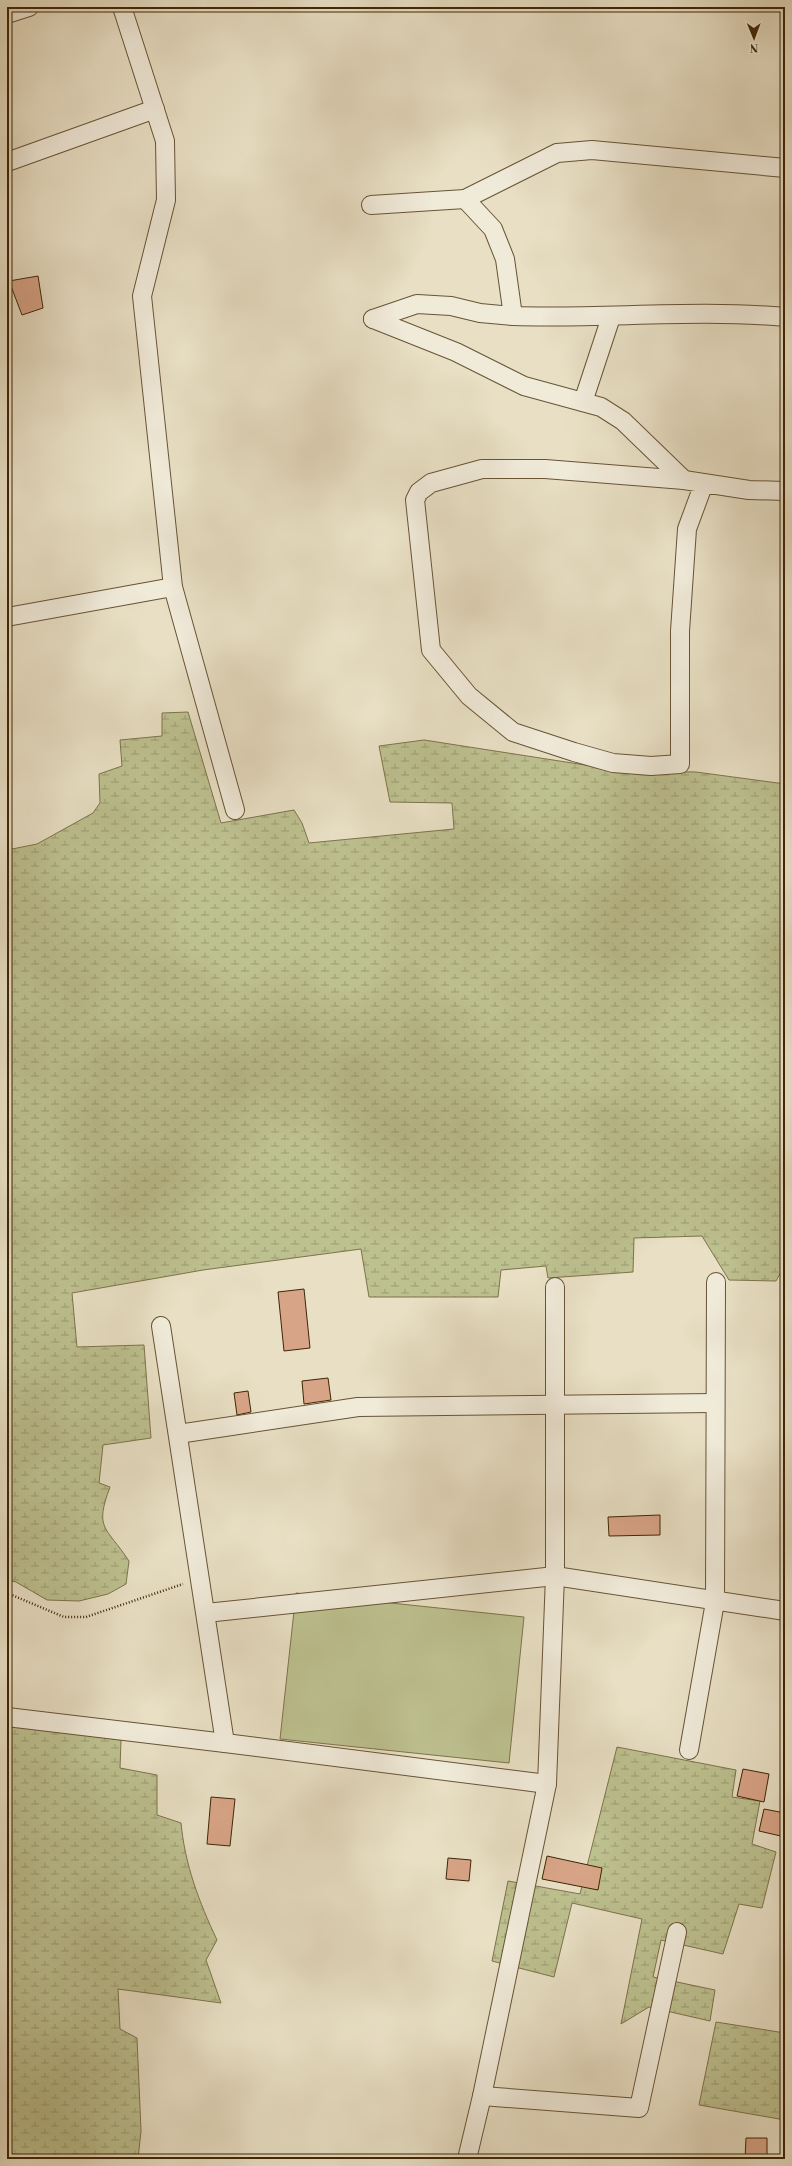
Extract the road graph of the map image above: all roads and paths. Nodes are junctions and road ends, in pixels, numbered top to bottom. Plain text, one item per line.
1 (29, 7) edge
2 (122, 7) edge
3 (7, 14) edge
4 (155, 109) junction
5 (7, 162) edge
6 (785, 168) edge
7 (464, 198) junction
8 (371, 205) dead end
9 (513, 316) junction
10 (611, 317) junction
11 (785, 317) edge
12 (583, 402) junction
13 (684, 480) junction
14 (704, 483) junction
15 (785, 491) edge
16 (173, 587) junction
17 (7, 617) edge
18 (235, 810) dead end
19 (716, 1282) dead end
20 (555, 1287) dead end
21 (161, 1326) dead end
22 (714, 1403) junction
23 (555, 1405) junction
24 (178, 1434) junction
25 (556, 1576) junction
26 (201, 1579) junction
27 (7, 1593) edge
28 (715, 1602) junction
29 (785, 1611) edge
30 (206, 1613) junction
31 (7, 1717) edge
32 (225, 1742) junction
33 (689, 1750) dead end
34 (546, 1784) junction
35 (678, 1932) dead end
36 (482, 2096) junction
37 (467, 2159) edge

1 - 3 street
2 - 4 street
4 - 5 street
4 - 16 street
6 - 7 street
7 - 8 street
7 - 9 street
9 - 10 street
9 - 12 street
10 - 11 street
10 - 12 street
12 - 13 street
13 - 14 street
13 - 14 street
14 - 15 street
16 - 17 street
16 - 18 street
19 - 22 street
20 - 23 street
21 - 24 street
22 - 23 street
22 - 28 street
23 - 24 street
23 - 25 street
24 - 26 street
25 - 28 street
25 - 30 street
25 - 34 street
26 - 27 path
26 - 30 street
28 - 29 street
28 - 33 street
30 - 32 street
31 - 32 street
32 - 34 street
34 - 36 street
35 - 36 street
36 - 37 street

